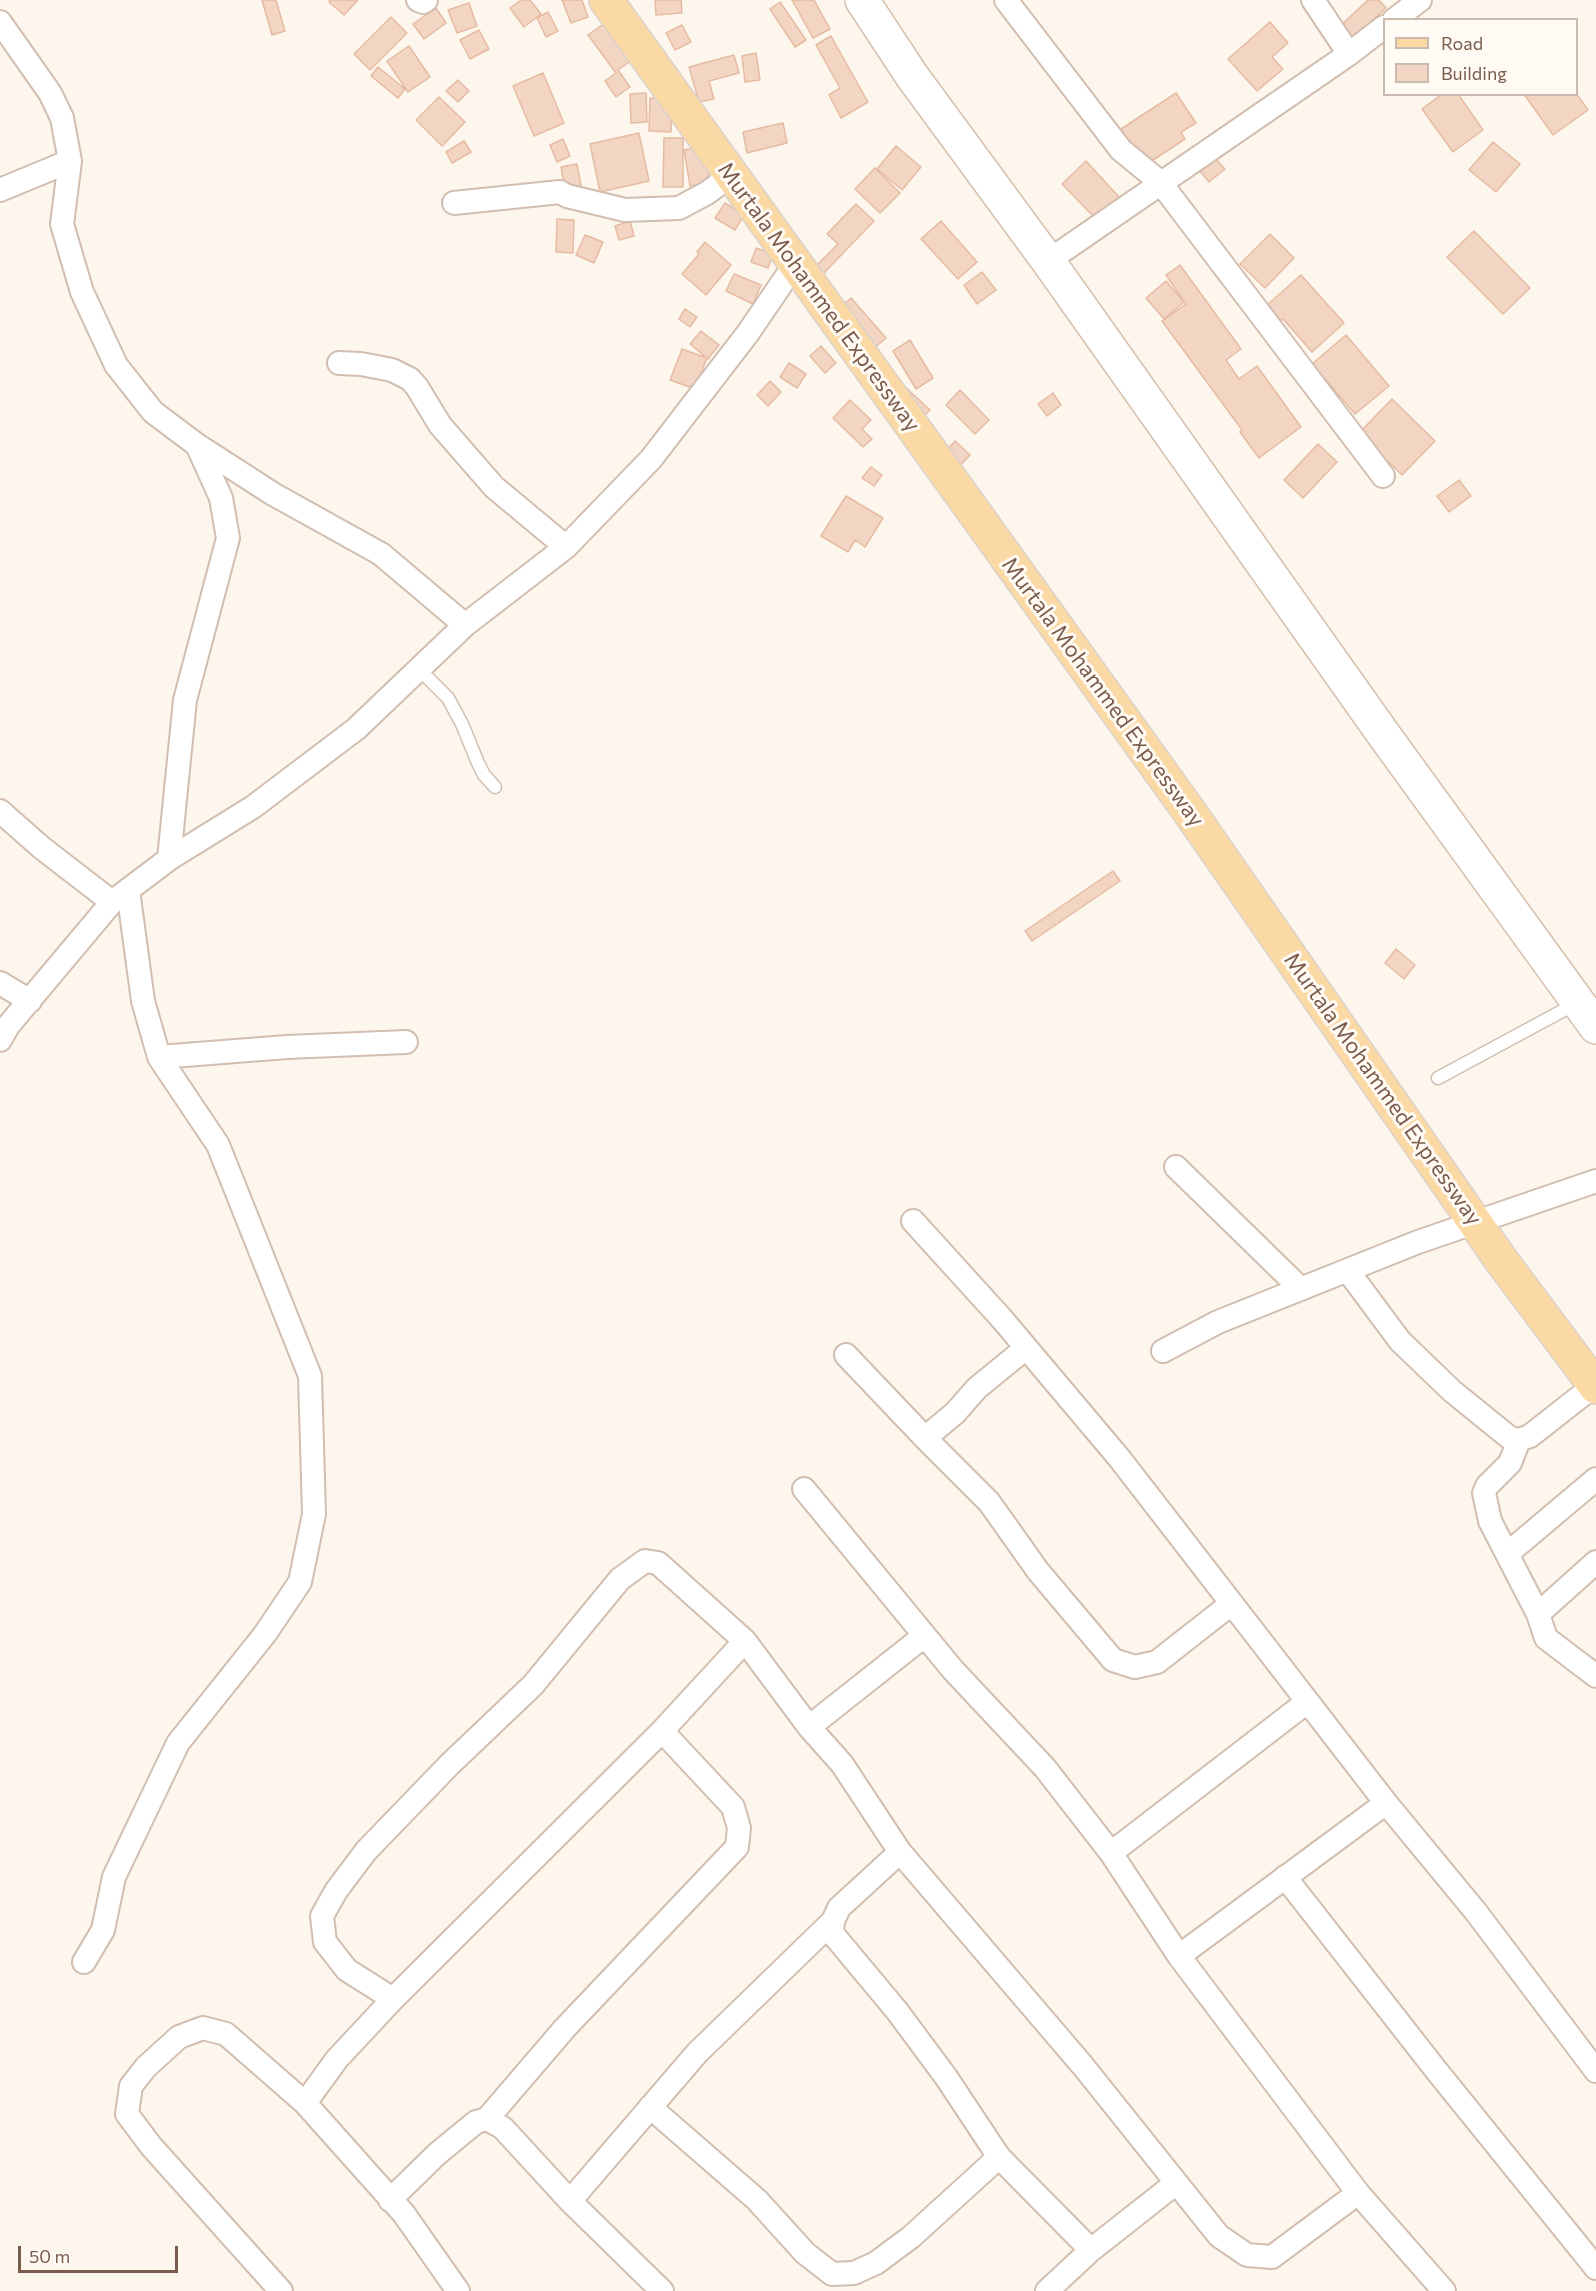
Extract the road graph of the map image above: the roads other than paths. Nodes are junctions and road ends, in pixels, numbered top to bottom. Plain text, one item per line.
1 (417, 0) edge
2 (426, 0) edge
3 (606, 0) edge
4 (862, 0) edge
5 (1006, 0) edge
6 (1313, 0) edge
7 (1420, 0) edge
8 (1397, 18) edge
9 (0, 22) edge
10 (1383, 28) edge
11 (1349, 54) junction
12 (70, 162) junction
13 (731, 175) junction
14 (1160, 183) junction
15 (0, 190) edge
16 (454, 203) dead end
17 (1048, 261) junction
18 (795, 264) junction
19 (339, 363) dead end
20 (197, 445) junction
21 (1383, 476) dead end
22 (567, 547) junction
23 (465, 626) junction
24 (419, 669) junction
25 (495, 787) dead end
26 (0, 811) edge
27 (169, 859) junction
28 (120, 896) junction
29 (0, 983) edge
30 (30, 1001) junction
31 (1587, 1015) edge
32 (0, 1040) edge
33 (406, 1041) dead end
34 (159, 1058) junction
35 (1438, 1078) dead end
36 (1176, 1167) dead end
37 (1596, 1182) edge
38 (913, 1221) dead end
39 (1475, 1222) junction
40 (1348, 1271) junction
41 (1301, 1289) junction
42 (1026, 1348) junction
43 (1163, 1351) dead end
44 (846, 1354) dead end
45 (1595, 1386) edge
46 (925, 1438) junction
47 (1519, 1440) junction
48 (1596, 1479) edge
49 (804, 1489) dead end
50 (1507, 1554) junction
51 (1596, 1562) edge
52 (1231, 1604) junction
53 (1538, 1614) junction
54 (924, 1636) junction
55 (745, 1641) junction
56 (1596, 1676) edge
57 (1307, 1702) junction
58 (809, 1727) junction
59 (662, 1731) junction
60 (1386, 1803) junction
61 (900, 1851) junction
62 (1111, 1853) junction
63 (1285, 1877) junction
64 (833, 1921) junction
65 (1179, 1956) junction
66 (84, 1962) dead end
67 (393, 1999) junction
68 (1596, 2071) edge
69 (304, 2103) junction
70 (650, 2107) junction
71 (487, 2119) junction
72 (999, 2157) junction
73 (1176, 2183) junction
74 (1358, 2193) junction
75 (390, 2200) junction
76 (570, 2201) junction
77 (1091, 2250) junction
78 (1596, 2268) edge
79 (1437, 2289) edge
80 (281, 2291) edge
81 (458, 2291) edge
82 (662, 2291) edge
83 (1047, 2291) edge

1 - 2 street
3 - 13 main road, Murtala Mohammed Expressway
4 - 17 main road
5 - 14 street
6 - 11 street
7 - 8 street
9 - 12 street
10 - 11 street
11 - 14 street
12 - 15 street
12 - 20 street
13 - 16 street
13 - 18 main road, Murtala Mohammed Expressway
14 - 17 street
14 - 21 street
17 - 31 main road
18 - 22 street
18 - 39 main road, Murtala Mohammed Expressway
19 - 22 street
20 - 23 street
20 - 27 street
22 - 23 street
23 - 24 street
24 - 25 lane
24 - 27 street
26 - 28 street
27 - 28 street
28 - 30 street
28 - 34 street
29 - 30 street
30 - 32 street
31 - 35 lane
33 - 34 street
34 - 66 street
36 - 41 street
37 - 39 street
38 - 42 street
39 - 40 street
39 - 45 main road, Murtala Mohammed Expressway
40 - 41 street
40 - 47 street
41 - 43 street
42 - 46 street
42 - 52 street
44 - 46 street
45 - 47 street
46 - 52 street
47 - 50 street
48 - 50 street
49 - 54 street
50 - 53 street
51 - 53 street
52 - 57 street
53 - 56 street
54 - 58 street
54 - 62 street
55 - 58 street
55 - 59 street
55 - 67 street
57 - 60 street
57 - 62 street
58 - 61 street
59 - 67 street
59 - 71 street
60 - 63 street
60 - 68 street
61 - 64 street
61 - 73 street
62 - 65 street
63 - 65 street
63 - 78 street
64 - 70 street
64 - 72 street
65 - 74 street
67 - 69 street
69 - 75 street
69 - 80 street
70 - 72 street
70 - 76 street
71 - 75 street
71 - 76 street
72 - 77 street
73 - 74 street
73 - 77 street
74 - 79 street
75 - 81 street
76 - 82 street
77 - 83 street

